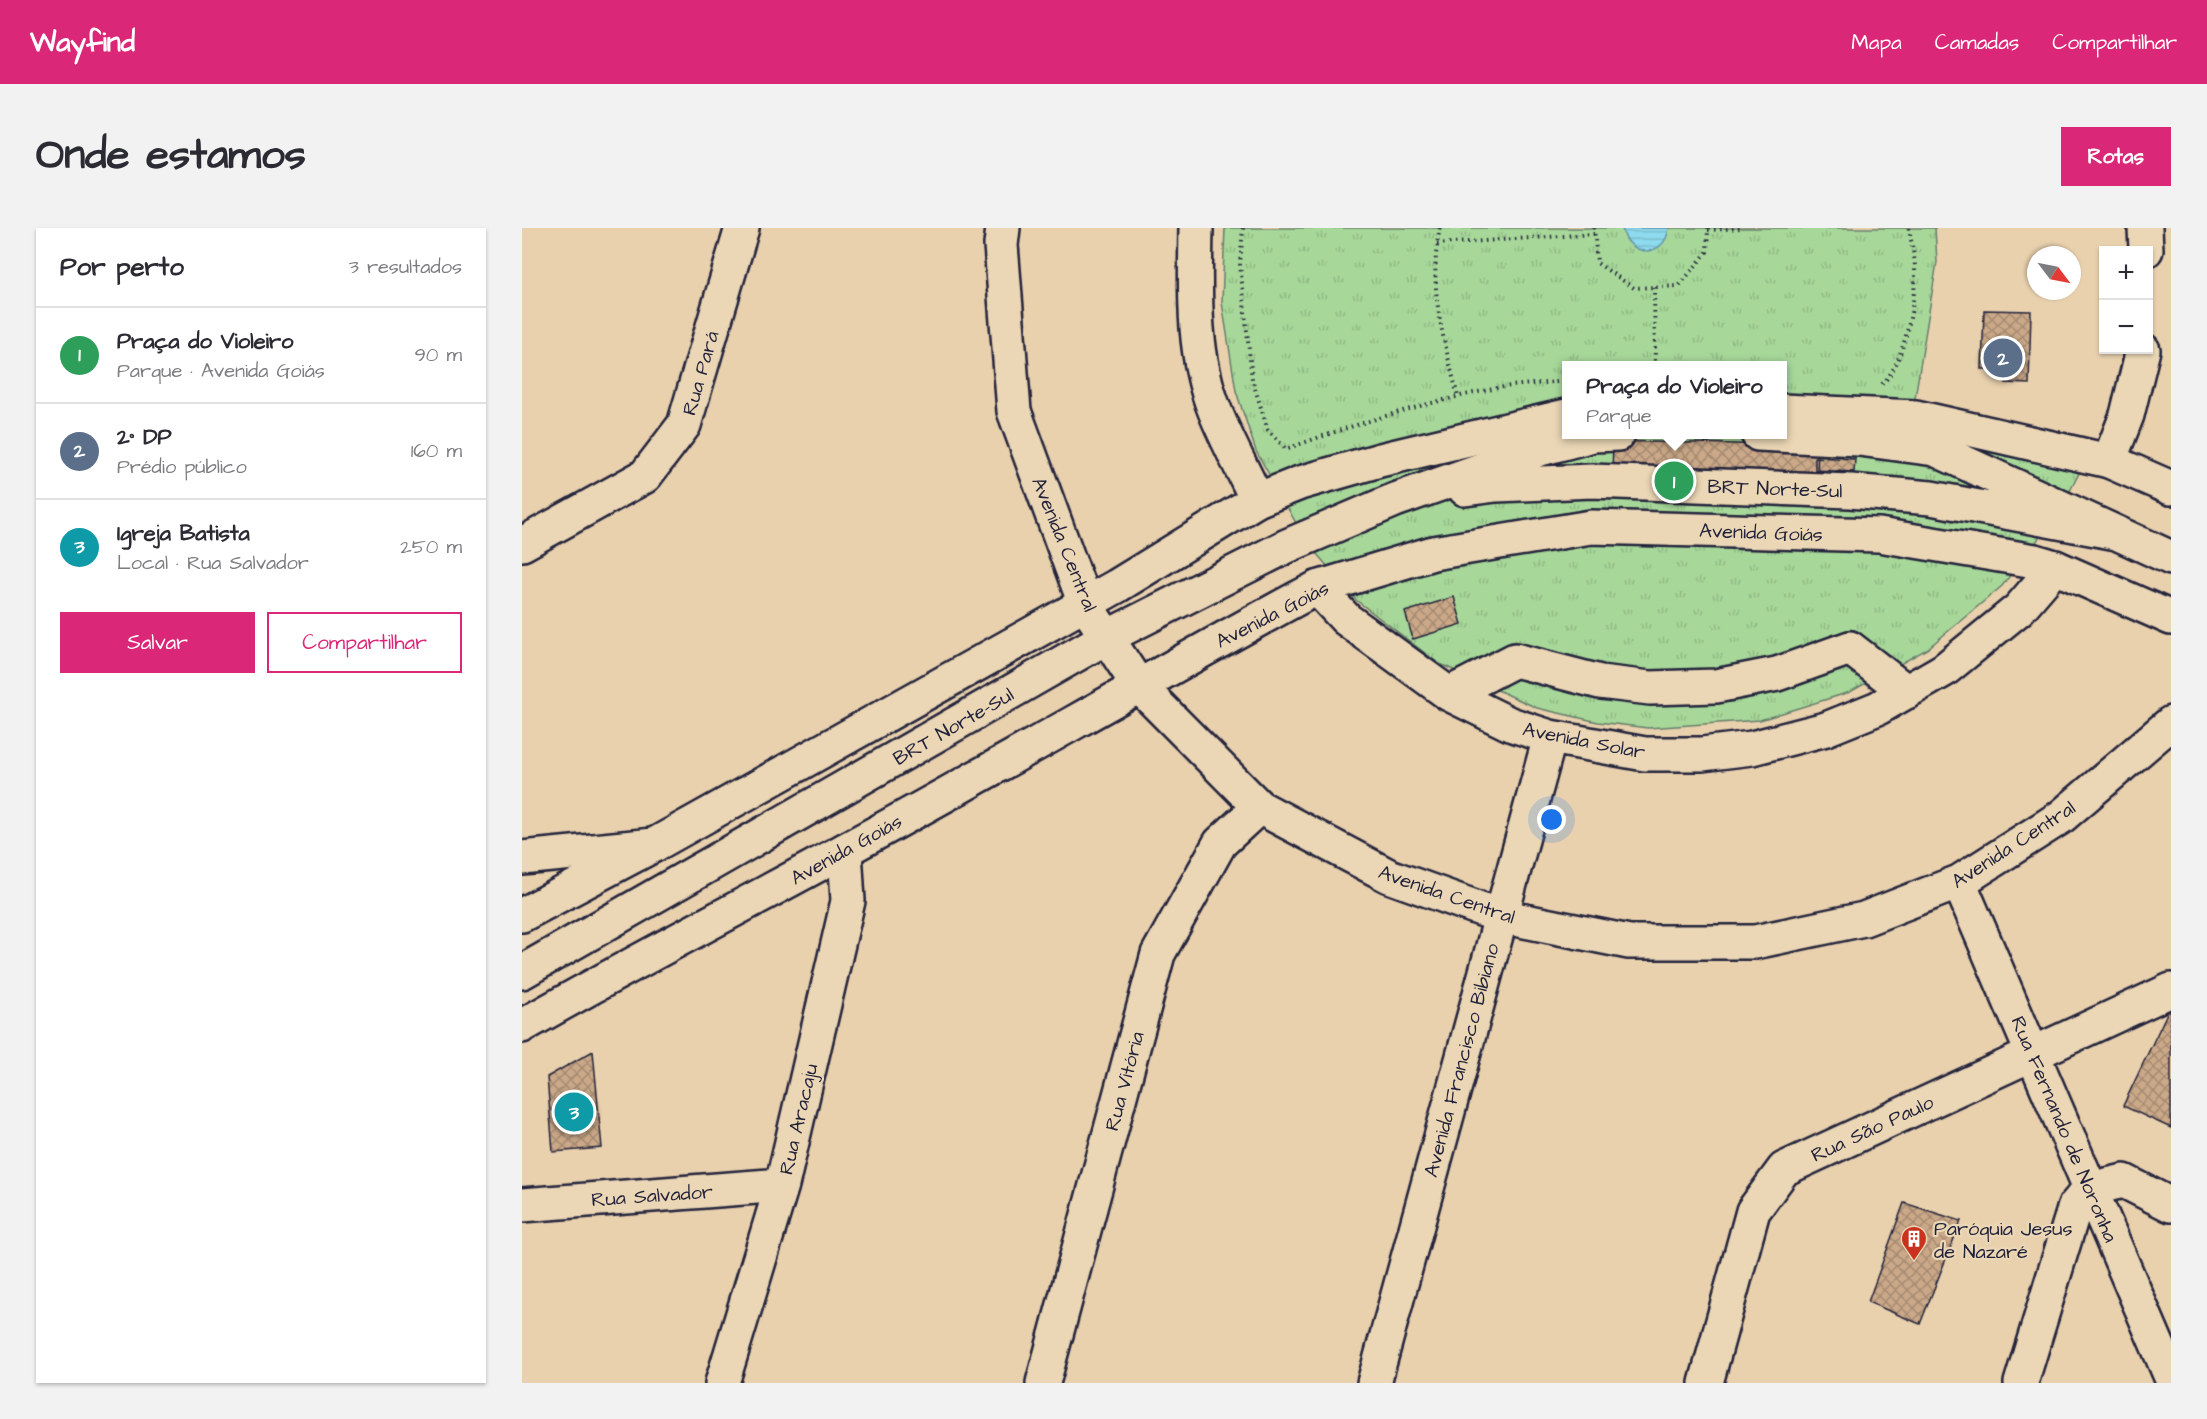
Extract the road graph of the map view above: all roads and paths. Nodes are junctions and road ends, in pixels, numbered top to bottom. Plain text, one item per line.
1 (742, 228) edge
2 (1003, 228) edge
3 (1196, 228) edge
4 (1244, 228) edge
5 (1440, 228) edge
6 (1594, 228) edge
7 (1741, 228) edge
8 (1909, 228) edge
9 (2145, 228) edge
10 (1708, 229) edge
11 (1594, 234) junction
12 (1437, 244) junction
13 (2146, 246) edge
14 (1654, 287) junction
15 (2141, 354) edge
16 (1655, 361) edge
17 (1562, 381) edge
18 (1883, 384) dead end
19 (1458, 397) junction
20 (1787, 411) edge
21 (1562, 417) edge
22 (1787, 436) edge
23 (1577, 439) edge
24 (2109, 461) junction
25 (2171, 488) edge
26 (1257, 500) junction
27 (1395, 500) junction
28 (2117, 533) junction
29 (522, 544) edge
30 (2171, 558) edge
31 (2055, 567) junction
32 (1317, 588) junction
33 (1085, 604) junction
34 (2171, 618) edge
35 (1107, 638) junction
36 (1138, 685) junction
37 (1907, 692) junction
38 (1449, 694) junction
39 (2171, 723) edge
40 (1550, 737) junction
41 (1259, 807) junction
42 (654, 845) junction
43 (845, 850) junction
44 (522, 858) edge
45 (1959, 882) junction
46 (522, 915) edge
47 (1500, 916) junction
48 (522, 972) edge
49 (2171, 990) edge
50 (522, 1026) edge
51 (2033, 1053) junction
52 (782, 1185) junction
53 (2090, 1189) junction
54 (522, 1205) edge
55 (2171, 1205) edge
56 (2171, 1377) edge
57 (722, 1383) edge
58 (1043, 1383) edge
59 (1374, 1383) edge
60 (1706, 1383) edge
61 (2021, 1383) edge

1 - 29 street, Rua Pará
2 - 33 street, Avenida Central
3 - 26 street
4 - 19 path
5 - 12 path
6 - 11 path
7 - 10 path
8 - 18 path
9 - 13 street
10 - 14 path
11 - 12 path
11 - 14 path
12 - 19 path
14 - 16 path
15 - 24 street
17 - 19 path
20 - 24 street
21 - 26 street
22 - 28 street, BRT Norte-Sul
23 - 27 street, BRT Norte-Sul
24 - 25 street
26 - 33 street
27 - 28 street, BRT Norte-Sul
27 - 35 street, BRT Norte-Sul
28 - 30 street, BRT Norte-Sul
31 - 32 street, Avenida Goiás
31 - 34 street, Avenida Goiás
31 - 37 street, Avenida Solar
32 - 36 street, Avenida Goiás
32 - 38 street, Avenida Solar
33 - 35 street, Avenida Central
33 - 42 street
35 - 36 street, Avenida Central
35 - 48 street, BRT Norte-Sul
36 - 41 street, Avenida Central
36 - 43 street, Avenida Goiás
37 - 38 street
37 - 40 street, Avenida Solar
38 - 40 street, Avenida Solar
39 - 45 street, Avenida Central
40 - 47 street, Avenida Francisco Bibiano
41 - 47 street, Avenida Central
41 - 58 street, Rua Vitória
42 - 44 street
42 - 46 street
43 - 50 street, Avenida Goiás
43 - 52 street, Rua Aracaju
45 - 47 street, Avenida Central
45 - 51 street, Rua Fernando de Noronha
47 - 59 street, Avenida Francisco Bibiano
49 - 51 street, Rua São Paulo
51 - 53 street, Rua Fernando de Noronha
51 - 60 street, Rua São Paulo
52 - 54 street, Rua Salvador
52 - 57 street, Rua Aracaju
53 - 55 street
53 - 56 street, Rua Fernando de Noronha
53 - 61 street

